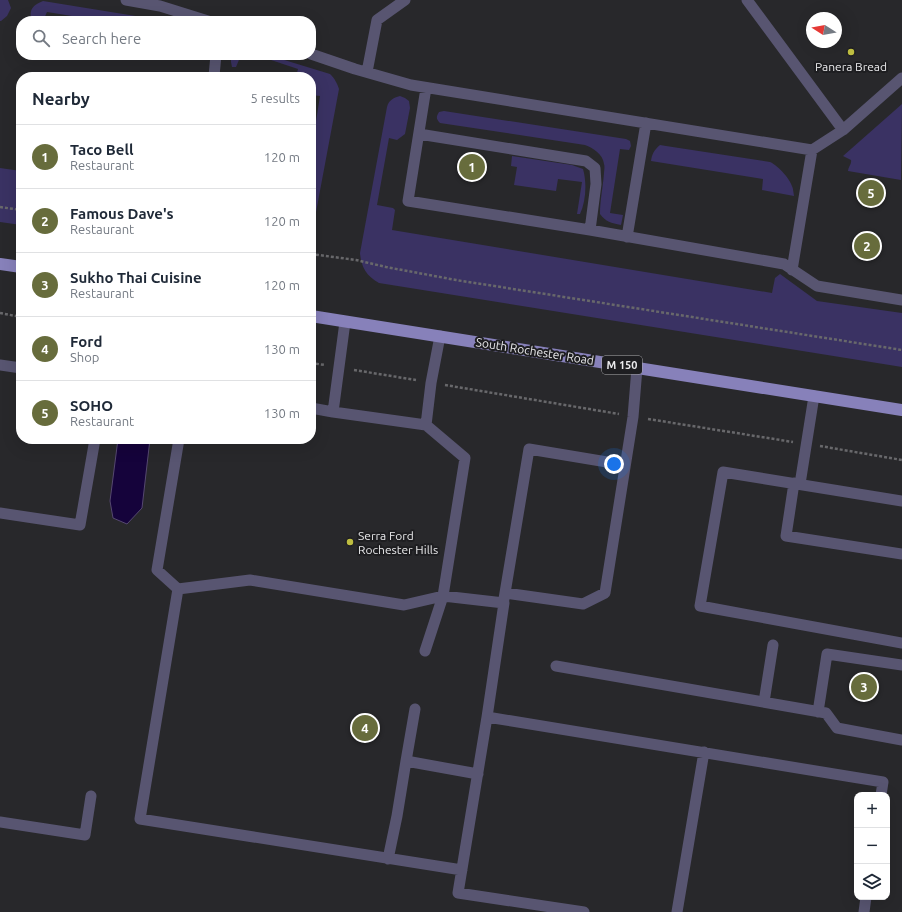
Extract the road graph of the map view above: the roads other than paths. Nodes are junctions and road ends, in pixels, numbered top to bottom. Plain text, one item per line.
1 (126, 0) edge
2 (405, 0) edge
3 (747, 0) edge
4 (192, 16) edge
5 (316, 56) edge
6 (216, 60) edge
7 (214, 72) edge
8 (367, 72) junction
9 (902, 78) edge
10 (426, 88) junction
11 (646, 123) junction
12 (843, 130) junction
13 (419, 134) junction
14 (812, 150) junction
15 (590, 230) junction
16 (627, 237) junction
17 (0, 264) edge
18 (16, 266) edge
19 (792, 270) junction
20 (902, 300) edge
21 (316, 317) edge
22 (346, 322) junction
23 (440, 336) junction
24 (0, 365) edge
25 (16, 367) edge
26 (637, 368) junction
27 (814, 396) junction
28 (316, 409) edge
29 (902, 410) edge
30 (333, 412) junction
31 (426, 425) junction
32 (94, 444) edge
33 (178, 444) edge
34 (625, 465) junction
35 (797, 484) junction
36 (902, 501) edge
37 (0, 513) edge
38 (902, 554) edge
39 (178, 589) junction
40 (443, 596) junction
41 (504, 598) junction
42 (902, 643) edge
43 (773, 645) dead end
44 (425, 651) dead end
45 (902, 665) edge
46 (556, 666) dead end
47 (764, 702) junction
48 (415, 710) dead end
49 (818, 712) junction
50 (487, 717) junction
51 (902, 740) edge
52 (704, 752) junction
53 (406, 761) junction
54 (478, 774) junction
55 (881, 792) edge
56 (91, 796) dead end
57 (0, 822) edge
58 (388, 859) junction
59 (462, 870) junction
60 (866, 900) edge
61 (584, 912) edge
62 (677, 912) edge
63 (864, 912) edge

1 - 4 lane
2 - 8 lane
3 - 12 lane
5 - 8 lane
6 - 7 lane
8 - 10 lane
9 - 12 lane
10 - 11 lane
10 - 13 lane
11 - 14 lane
11 - 16 lane
12 - 14 lane
13 - 15 lane
13 - 15 lane
14 - 19 lane
15 - 16 lane
16 - 19 lane
17 - 18 main road
19 - 20 lane
21 - 22 main road, South Rochester Road / M 150
22 - 23 main road, South Rochester Road / M 150
22 - 30 lane
23 - 26 main road, South Rochester Road / M 150
23 - 31 lane
24 - 25 lane
26 - 27 main road, South Rochester Road / M 150
26 - 34 lane
27 - 29 main road, South Rochester Road / M 150
27 - 35 lane
28 - 30 lane
30 - 31 lane
31 - 40 lane
32 - 37 lane
33 - 39 lane
34 - 41 lane
34 - 41 lane
35 - 36 lane
35 - 38 lane
35 - 42 lane
39 - 40 lane
39 - 58 lane
40 - 41 lane
40 - 44 lane
41 - 50 lane
43 - 47 lane
45 - 49 lane
46 - 47 lane
47 - 49 lane
48 - 53 lane
49 - 51 lane
50 - 52 lane
50 - 54 lane
52 - 55 lane
52 - 62 lane
53 - 54 lane
53 - 58 lane
54 - 59 lane
56 - 57 lane
58 - 59 lane
59 - 61 lane
60 - 63 lane

